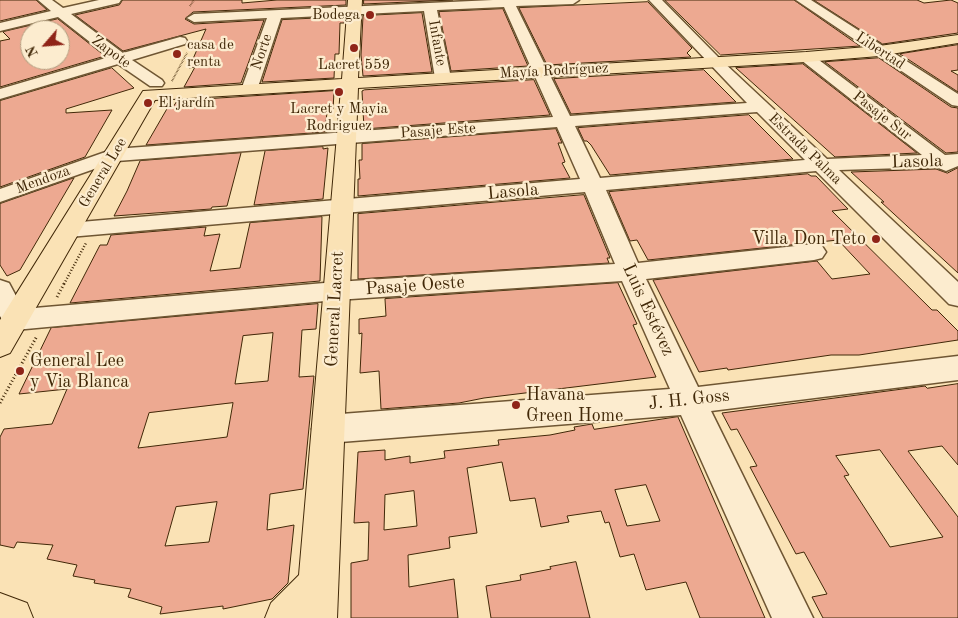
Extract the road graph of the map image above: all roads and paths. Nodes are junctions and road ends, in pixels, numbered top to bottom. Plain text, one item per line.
1 (44, 0) edge
2 (115, 0) edge
3 (573, 0) edge
4 (655, 0) edge
5 (802, 0) edge
6 (508, 1) edge
7 (354, 5) edge
8 (430, 7) junction
9 (60, 13) junction
10 (275, 14) junction
11 (0, 27) edge
12 (958, 39) edge
13 (180, 41) junction
14 (879, 51) junction
15 (806, 57) junction
16 (121, 60) junction
17 (715, 62) junction
18 (540, 72) junction
19 (443, 78) junction
20 (348, 84) junction
21 (152, 89) junction
22 (248, 90) junction
23 (0, 94) edge
24 (958, 101) edge
25 (762, 106) junction
26 (564, 122) junction
27 (345, 138) junction
28 (114, 155) junction
29 (949, 160) edge
30 (821, 165) junction
31 (958, 175) edge
32 (593, 185) junction
33 (0, 196) edge
34 (341, 207) junction
35 (69, 230) junction
36 (814, 252) dead end
37 (630, 272) junction
38 (0, 290) edge
39 (336, 291) junction
40 (958, 297) edge
41 (15, 320) junction
42 (0, 345) edge
43 (958, 368) edge
44 (690, 401) junction
45 (328, 429) junction
46 (320, 577) junction
47 (0, 614) edge
48 (5, 618) edge
49 (12, 618) edge
50 (286, 618) edge
51 (316, 618) edge
52 (793, 618) edge

1 - 9 street, Zapote
2 - 9 street
3 - 6 street
4 - 17 street, Estrada Palma
5 - 14 street, Libertad
6 - 8 street
6 - 18 street, Luis Estévez
7 - 8 street
7 - 10 street
7 - 20 main road, General Lacret
8 - 19 street, Infante
9 - 11 street
9 - 16 street, Zapote
10 - 13 street, General Lee
10 - 22 street, Norte
12 - 14 main road, Mayía Rodríguez
13 - 16 street
13 - 21 street, General Lee
14 - 15 main road, Mayía Rodríguez
14 - 24 street, Libertad
15 - 17 main road, Mayía Rodríguez
15 - 29 street, Pasaje Sur
16 - 21 street, Zapote
16 - 23 street
17 - 18 main road, Mayía Rodríguez
17 - 25 street, Estrada Palma
18 - 19 main road, Mayía Rodríguez
18 - 26 street, Luis Estévez
19 - 20 main road, Mayía Rodríguez
20 - 22 main road, Mayía Rodríguez
20 - 27 main road, General Lacret
21 - 22 main road, Mayía Rodríguez
21 - 28 main road, General Lee
25 - 26 street, Pasaje Este
25 - 30 street, Estrada Palma
26 - 27 street, Pasaje Este
26 - 32 street, Luis Estévez
27 - 28 street, Pasaje Este
27 - 34 main road, General Lacret
28 - 33 street, Mendoza
28 - 35 main road, General Lee
29 - 30 street, Lasola
29 - 31 street, Pasaje Sur
30 - 32 street, Lasola
30 - 40 street, Estrada Palma
32 - 34 street, Lasola
32 - 37 street, Luis Estévez
34 - 35 street, Lasola
34 - 39 main road, General Lacret
35 - 41 main road, General Lee
36 - 37 street, Pasaje Oeste
37 - 39 street, Pasaje Oeste
37 - 44 street, Luis Estévez
38 - 41 street
39 - 41 street, Pasaje Oeste
39 - 45 main road, General Lacret
41 - 42 main road, General Lee
43 - 44 street, J. H. Goss
44 - 45 street, J. H. Goss
44 - 52 street, Luis Estévez
45 - 46 main road, General Lacret
46 - 50 main road
46 - 51 main road, General Lacret
47 - 48 main road
47 - 49 main road

